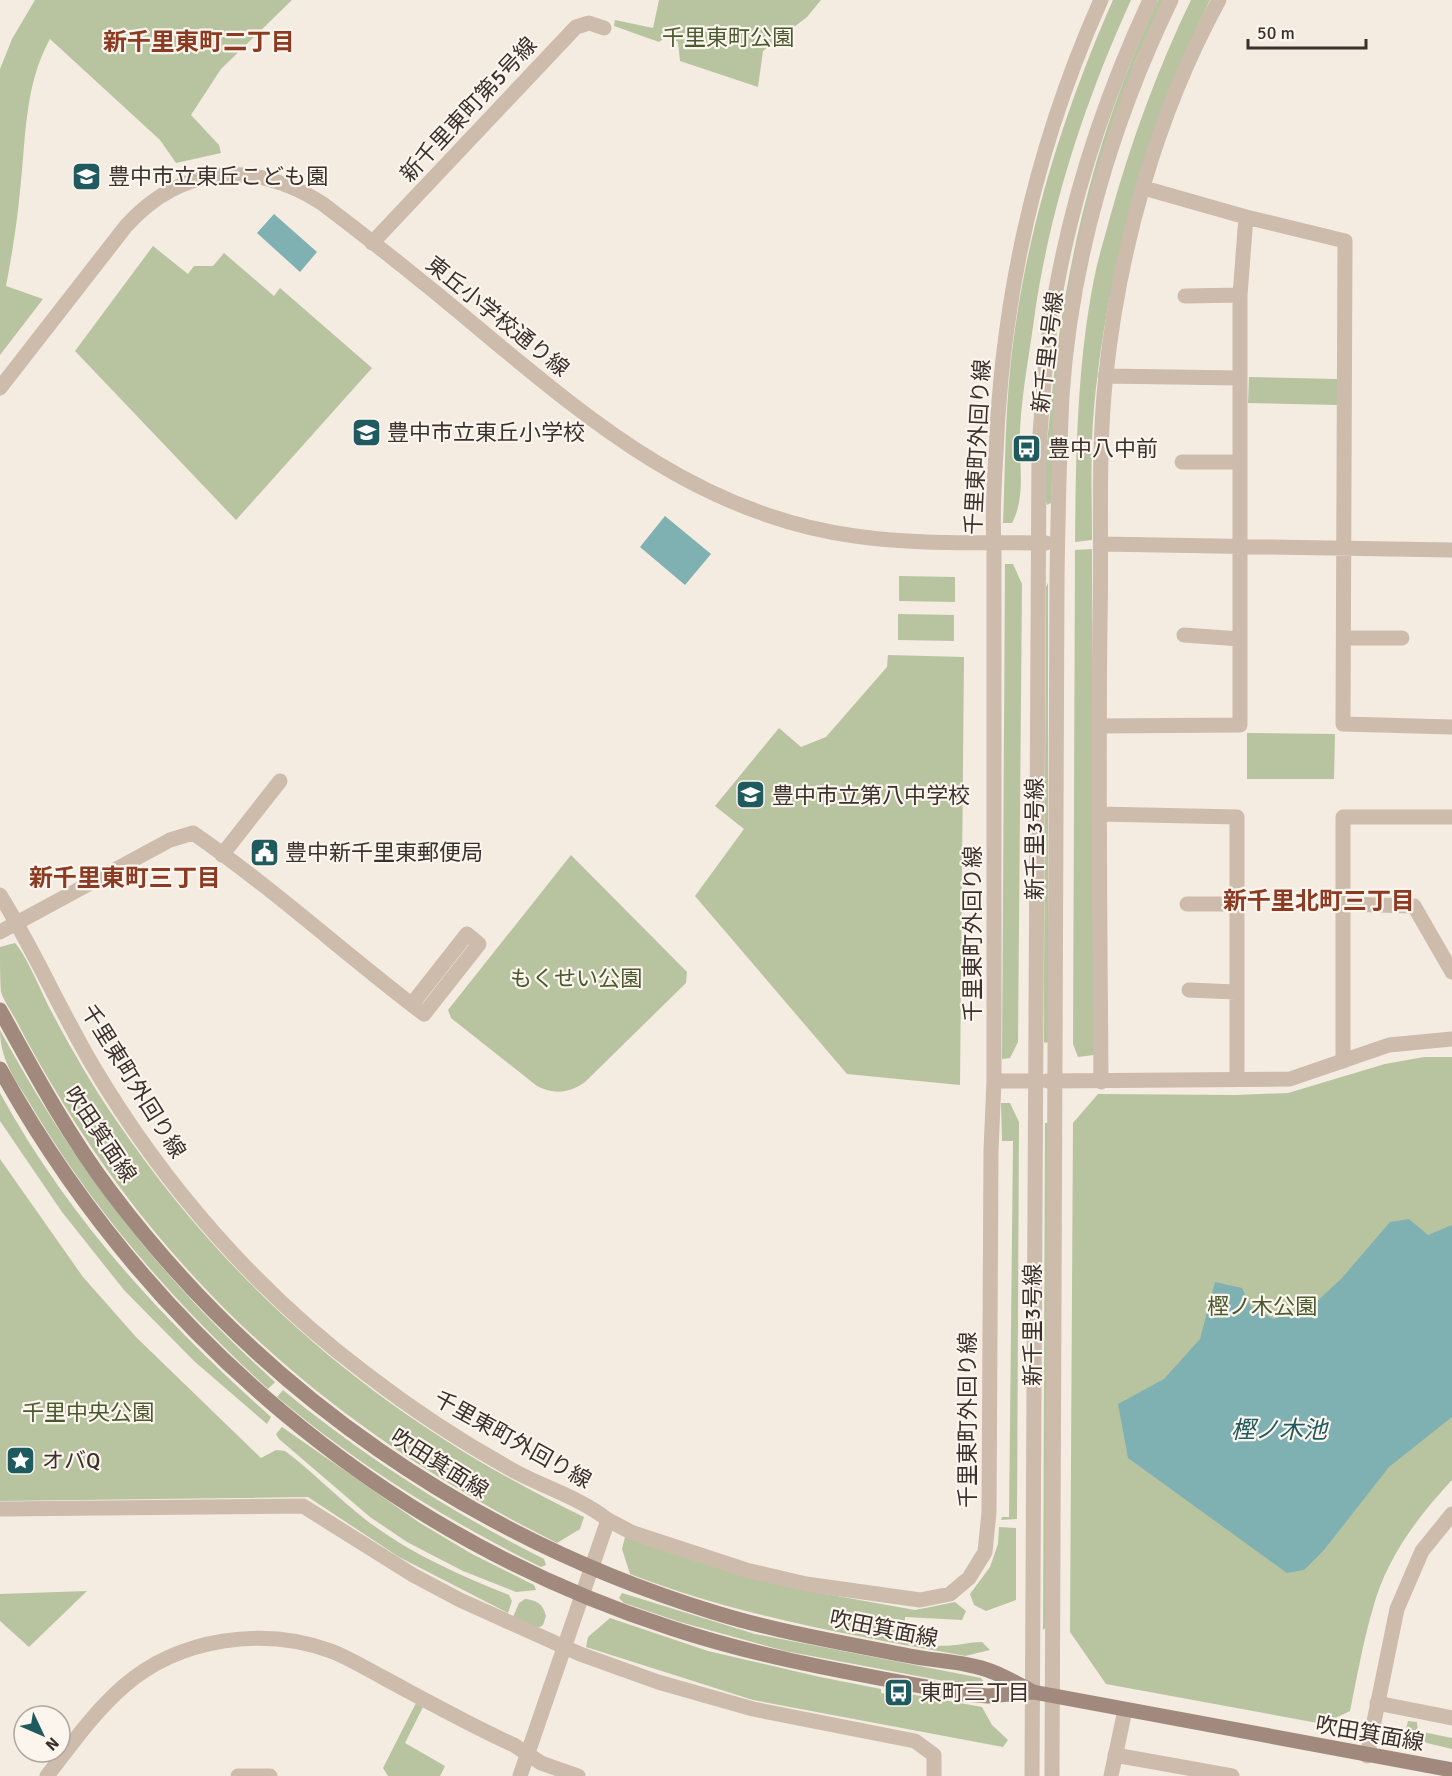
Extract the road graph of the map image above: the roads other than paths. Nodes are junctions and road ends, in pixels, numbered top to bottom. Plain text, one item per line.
1 (1101, 0) edge
2 (1150, 0) edge
3 (1171, 0) edge
4 (1219, 0) edge
5 (604, 28) dead end
6 (1143, 188) junction
7 (1246, 217) junction
8 (372, 243) junction
9 (1240, 295) junction
10 (1185, 296) dead end
11 (1106, 376) junction
12 (1240, 378) junction
13 (0, 388) edge
14 (1182, 462) dead end
15 (1240, 462) junction
16 (1038, 543) junction
17 (1058, 543) junction
18 (994, 544) junction
19 (1102, 544) junction
20 (1239, 546) junction
21 (1345, 548) junction
22 (1452, 550) edge
23 (1184, 636) dead end
24 (1344, 638) junction
25 (1402, 638) dead end
26 (1240, 639) junction
27 (1099, 726) junction
28 (1452, 727) edge
29 (280, 781) dead end
30 (1099, 814) junction
31 (1452, 817) edge
32 (222, 855) junction
33 (0, 895) edge
34 (1187, 903) dead end
35 (1236, 904) junction
36 (1343, 904) junction
37 (16, 923) junction
38 (0, 932) edge
39 (442, 964) junction
40 (1452, 972) edge
41 (455, 974) junction
42 (1189, 990) dead end
43 (1236, 993) junction
44 (412, 1004) junction
45 (0, 1010) edge
46 (1452, 1039) edge
47 (1343, 1061) junction
48 (0, 1069) edge
49 (1237, 1079) junction
50 (994, 1081) junction
51 (1036, 1081) junction
52 (1056, 1081) junction
53 (1101, 1082) junction
54 (0, 1509) edge
55 (1452, 1514) edge
56 (608, 1520) junction
57 (590, 1568) junction
58 (581, 1595) junction
59 (564, 1647) junction
60 (1033, 1692) junction
61 (1053, 1696) junction
62 (1377, 1703) junction
63 (1125, 1710) junction
64 (1452, 1718) edge
65 (527, 1754) junction
66 (1115, 1755) junction
67 (1367, 1756) junction
68 (1452, 1770) edge
69 (47, 1776) edge
70 (238, 1776) edge
71 (270, 1776) edge
72 (520, 1776) edge
73 (578, 1776) edge
74 (934, 1776) edge
75 (1032, 1776) edge
76 (1052, 1776) edge
77 (1111, 1776) edge
78 (1232, 1776) edge

1 - 18 street, 千里東町外回り線
2 - 16 street, 新千里3号線
3 - 17 street, 新千里3号線
4 - 6 street
5 - 8 street, 新千里東町第5号線
6 - 7 street
6 - 11 street
7 - 9 street
7 - 21 street
8 - 13 street, 東丘小学校通り線
8 - 18 street, 東丘小学校通り線
9 - 10 street
9 - 12 street
11 - 12 street
11 - 19 street
12 - 15 street
14 - 15 street
15 - 20 street
16 - 17 street, 東丘小学校通り線
16 - 18 street, 東丘小学校通り線
16 - 51 street, 新千里3号線
17 - 52 street, 新千里3号線
18 - 50 street, 千里東町外回り線
19 - 20 street
19 - 27 street
20 - 21 street
20 - 26 street
21 - 22 street
21 - 24 street
23 - 26 street
24 - 25 street
24 - 28 street
26 - 27 street
27 - 30 street
29 - 32 street
30 - 35 street
30 - 53 street
31 - 36 street
32 - 37 street
32 - 44 street
33 - 37 street, 千里東町外回り線
34 - 35 street
35 - 43 street
36 - 40 street
36 - 47 street
37 - 38 street
37 - 56 street, 千里東町外回り線
39 - 41 street
39 - 41 street
39 - 44 street
41 - 44 street
42 - 43 street
43 - 49 street
45 - 57 main road, 吹田箕面線
46 - 47 street
47 - 49 street
48 - 58 main road, 吹田箕面線
49 - 53 street
50 - 51 street
50 - 56 street, 千里東町外回り線
51 - 52 street
51 - 60 street, 新千里3号線
52 - 53 street
52 - 61 street, 新千里3号線
54 - 59 street
55 - 62 street
56 - 57 street
57 - 58 street
57 - 60 main road, 吹田箕面線
58 - 59 street
58 - 60 main road, 吹田箕面線
59 - 65 street
59 - 74 street
60 - 61 main road, 吹田箕面線
60 - 75 street, 新千里3号線
61 - 63 main road, 吹田箕面線
61 - 76 street, 新千里3号線
62 - 64 street
62 - 67 street
63 - 66 street
63 - 67 main road, 吹田箕面線
65 - 69 street
65 - 72 street
65 - 73 street
66 - 77 street
66 - 78 street
67 - 68 main road, 吹田箕面線
70 - 71 street

